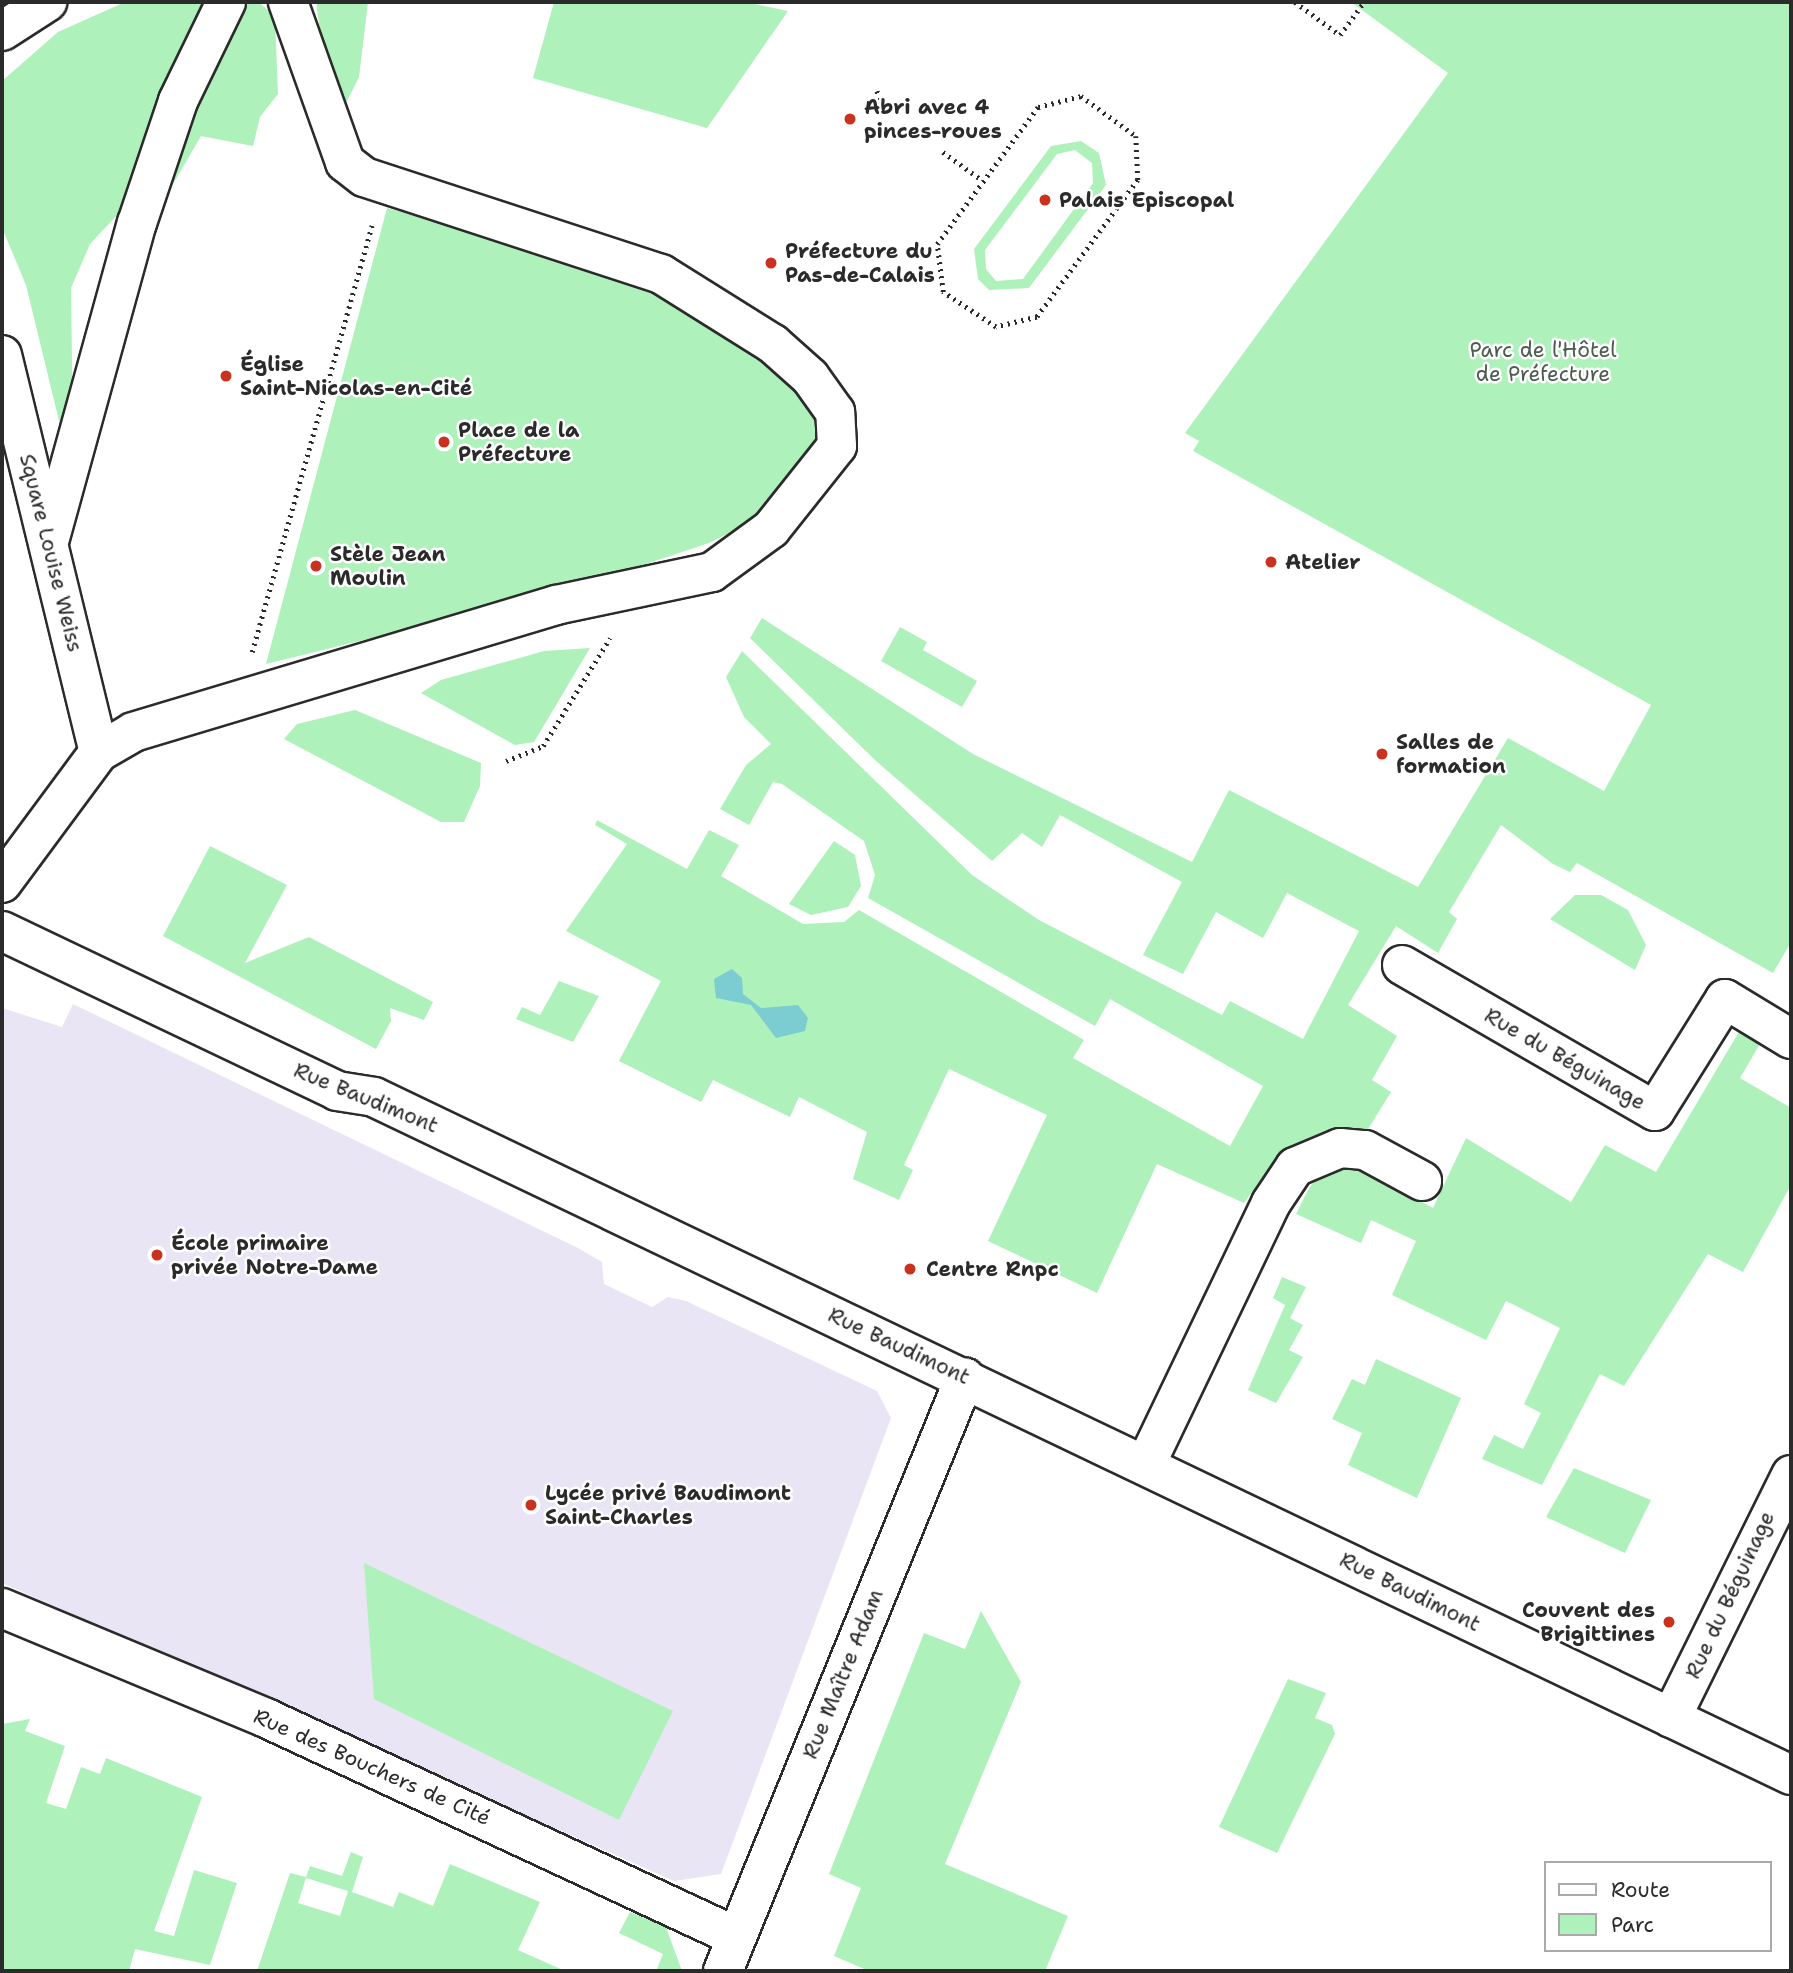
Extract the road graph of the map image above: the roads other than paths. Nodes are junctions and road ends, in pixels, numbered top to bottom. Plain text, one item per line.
1 (226, 2) edge
2 (288, 2) edge
3 (2, 355) edge
4 (50, 538) junction
5 (99, 752) junction
6 (2, 883) edge
7 (2, 931) edge
8 (1402, 965) dead end
9 (1791, 1039) edge
10 (1422, 1181) dead end
11 (965, 1377) junction
12 (1146, 1464) junction
13 (1791, 1475) edge
14 (2, 1608) edge
15 (1671, 1717) junction
16 (1791, 1775) edge
17 (730, 1954) edge

1 - 4 street
2 - 5 street
3 - 4 street, Square Louise Weiss
4 - 5 street, Square Louise Weiss
5 - 6 street
7 - 11 street, Rue Baudimont
8 - 9 street, Rue du Béguinage
10 - 12 street
11 - 12 street, Rue Baudimont
11 - 17 street, Rue Maître Adam
12 - 15 street, Rue Baudimont
13 - 15 street, Rue du Béguinage
14 - 17 street, Rue des Bouchers de Cité
15 - 16 street, Rue Baudimont

